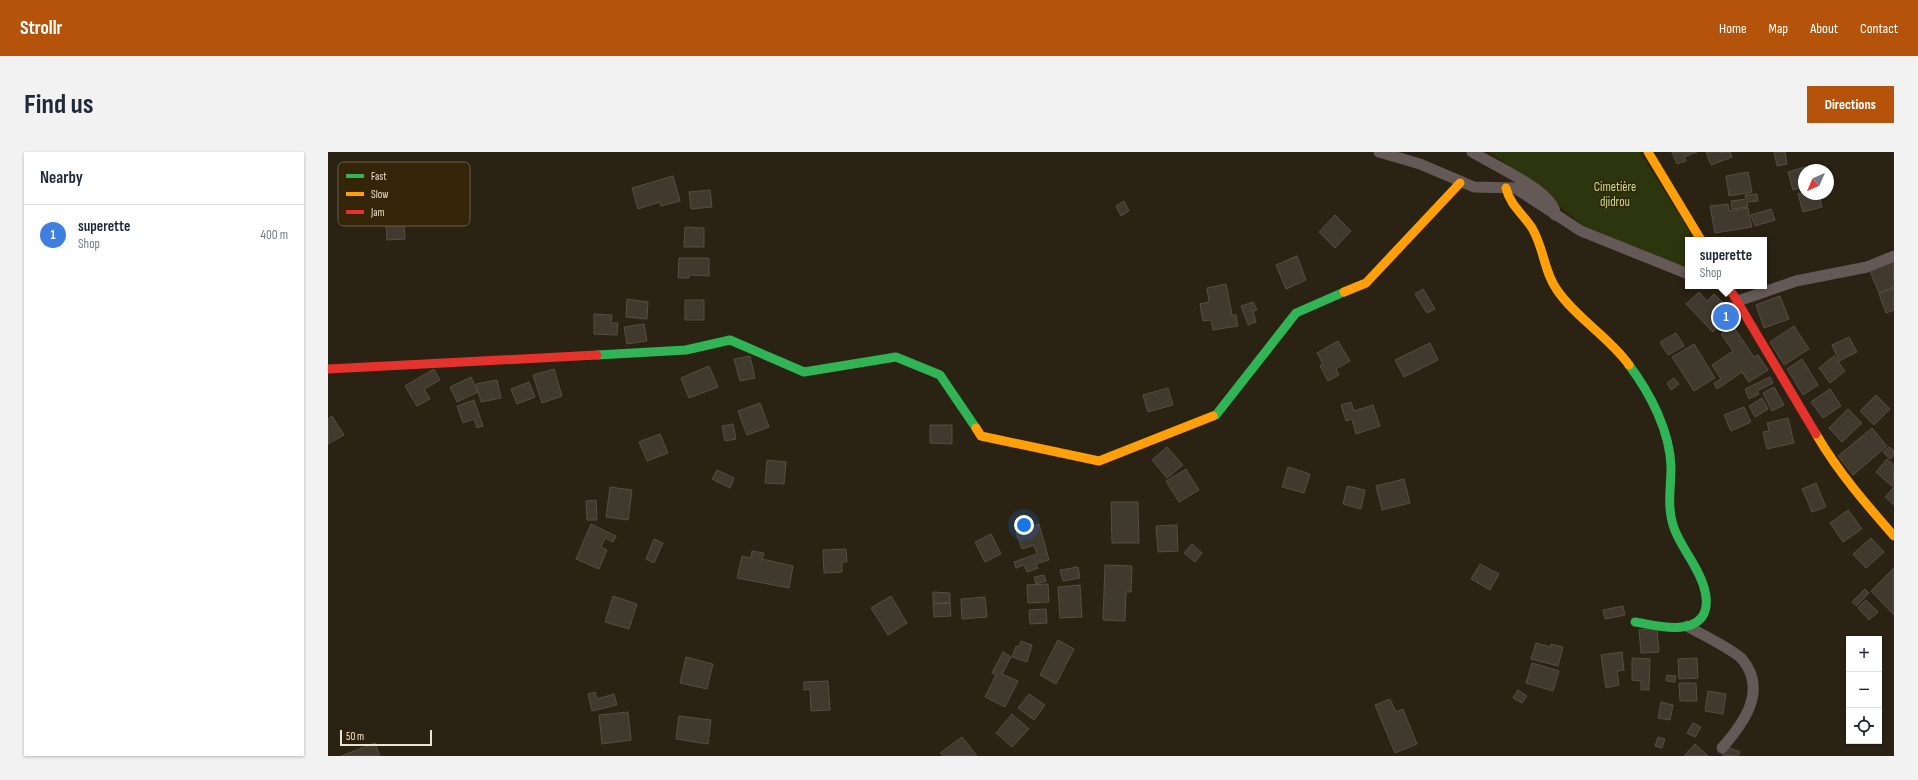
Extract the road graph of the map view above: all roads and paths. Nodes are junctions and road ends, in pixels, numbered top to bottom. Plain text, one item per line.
1 (1379, 152) edge
2 (1472, 152) edge
3 (1648, 152) edge
4 (1460, 182) junction
5 (1506, 188) junction
6 (1555, 215) junction
7 (1699, 237) edge
8 (1894, 256) edge
9 (1685, 273) edge
10 (1731, 289) edge
11 (1738, 301) junction
12 (328, 369) edge
13 (1894, 536) edge
14 (1635, 622) dead end
15 (1687, 626) junction
16 (1722, 748) dead end

1 - 4 street
2 - 6 street
3 - 7 street
4 - 5 street
4 - 12 street
5 - 6 street
5 - 15 street
6 - 9 street
8 - 11 street
10 - 11 street
11 - 13 street
14 - 15 street
15 - 16 street

